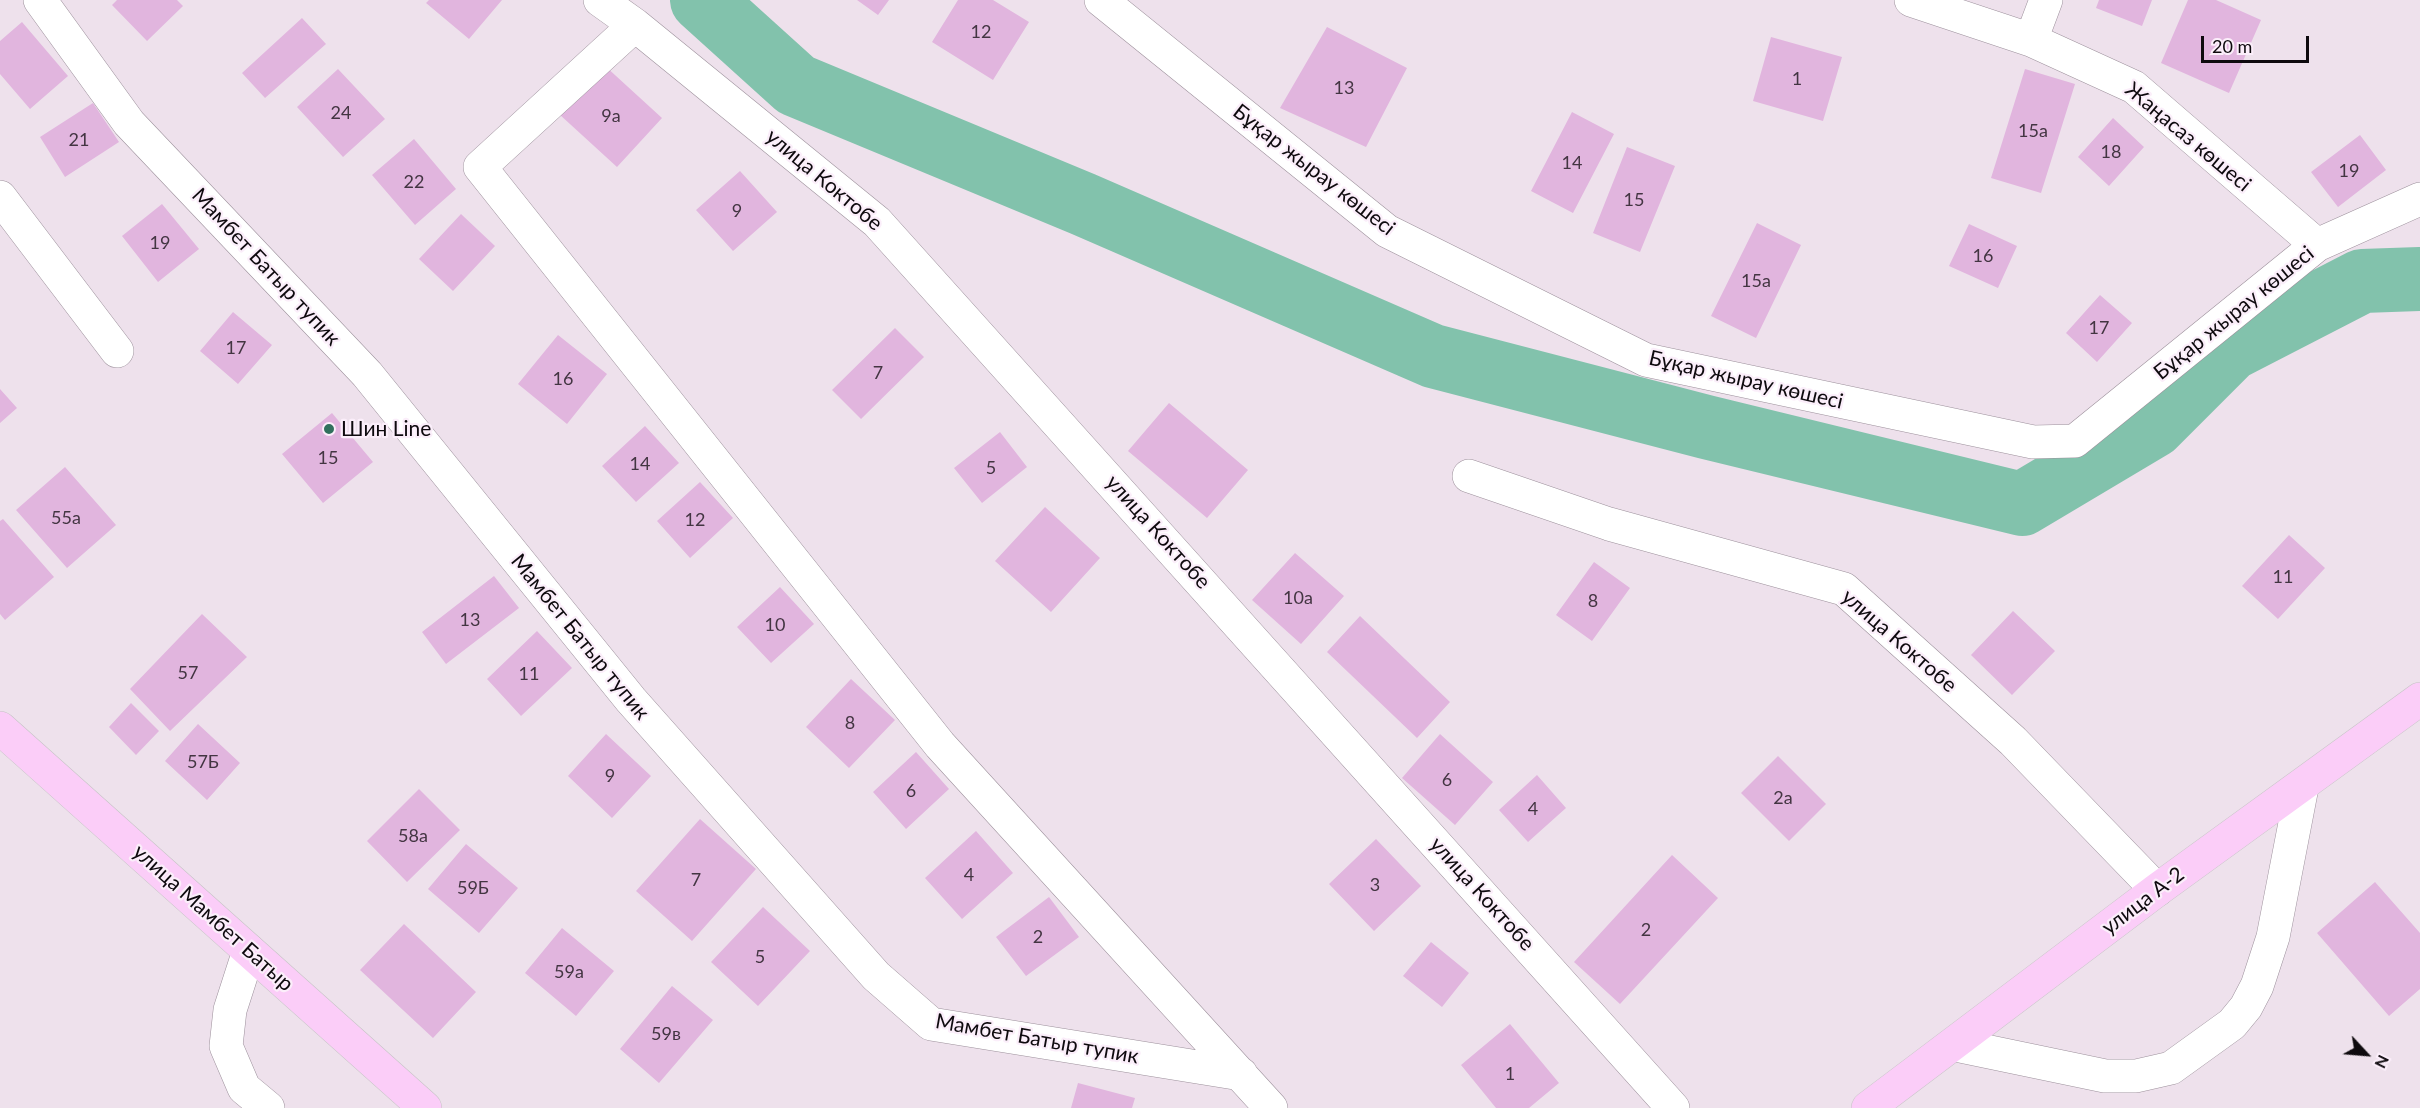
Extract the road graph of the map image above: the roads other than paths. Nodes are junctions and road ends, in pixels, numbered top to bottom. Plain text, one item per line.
1 (39, 0) edge
2 (600, 0) edge
3 (1101, 0) edge
4 (1911, 0) edge
5 (2046, 0) edge
6 (635, 25) junction
7 (2031, 40) junction
8 (0, 197) edge
9 (2420, 199) edge
10 (2317, 245) junction
11 (117, 351) dead end
12 (1469, 476) dead end
13 (2420, 699) edge
14 (0, 728) edge
15 (2302, 787) junction
16 (2157, 890) junction
17 (249, 951) junction
18 (1956, 1045) junction
19 (1241, 1074) junction
20 (268, 1108) edge
21 (425, 1108) edge
22 (1271, 1108) edge
23 (1673, 1108) edge
24 (1868, 1108) edge

1 - 19 street, Мамбет Батыр тупик
2 - 6 street, улица Коктобе
3 - 10 street, Бұқар жырау көшесі
4 - 7 street, Жаңасаз көшесі
5 - 7 street
6 - 19 street
6 - 23 street, улица Коктобе
7 - 10 street, Жаңасаз көшесі
8 - 11 street
9 - 10 street, Бұқар жырау көшесі
12 - 16 street, улица Коктобе
13 - 15 main road, улица А-2
14 - 17 main road, улица Мамбет Батыр
15 - 16 main road, улица А-2
15 - 18 street
16 - 18 main road, улица А-2
17 - 20 street
17 - 21 main road, улица Мамбет Батыр
18 - 24 main road, улица А-2
19 - 22 street

